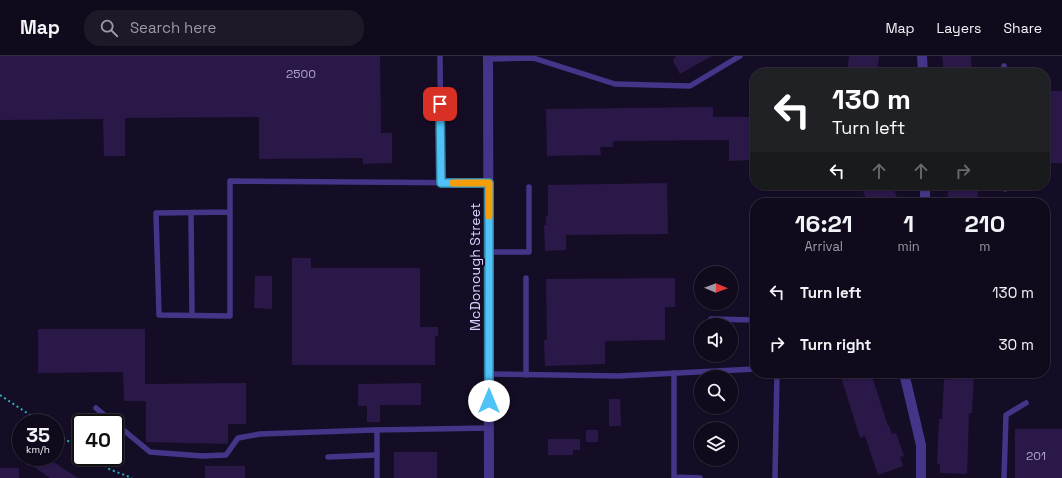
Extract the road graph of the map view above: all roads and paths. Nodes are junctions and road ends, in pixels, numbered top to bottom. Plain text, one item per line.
1 (440, 56) edge
2 (740, 56) edge
3 (922, 56) edge
4 (488, 58) edge
5 (923, 68) edge
6 (441, 183) junction
7 (489, 183) junction
8 (529, 187) dead end
9 (230, 212) junction
10 (191, 213) junction
11 (489, 252) junction
12 (526, 278) dead end
13 (192, 315) junction
14 (738, 320) edge
15 (750, 320) edge
16 (750, 369) edge
17 (674, 373) junction
18 (489, 374) junction
19 (526, 375) junction
20 (776, 378) edge
21 (905, 378) edge
22 (0, 395) edge
23 (1026, 403) dead end
24 (96, 408) dead end
25 (28, 414) edge
26 (104, 414) edge
27 (489, 428) junction
28 (124, 430) edge
29 (377, 430) junction
30 (377, 455) junction
31 (328, 457) dead end
32 (105, 466) edge
33 (132, 478) edge
34 (377, 478) edge
35 (489, 478) edge
36 (700, 478) edge
37 (774, 478) edge
38 (922, 478) edge
39 (1004, 478) edge

1 - 6 lane
2 - 4 lane
3 - 5 street
4 - 7 street, McDonough Street
6 - 7 lane
6 - 9 lane
7 - 11 street, McDonough Street
8 - 11 lane
9 - 10 lane
9 - 13 lane
10 - 13 lane
10 - 13 lane
11 - 18 street, McDonough Street
12 - 19 lane
14 - 15 lane
16 - 17 lane
17 - 19 lane
17 - 36 lane
18 - 19 lane
18 - 27 street, McDonough Street
20 - 37 lane
21 - 38 street
22 - 25 path
23 - 39 lane
24 - 26 lane
27 - 29 lane
27 - 35 street, McDonough Street
28 - 29 lane
29 - 30 lane
30 - 31 lane
30 - 34 lane
32 - 33 path

